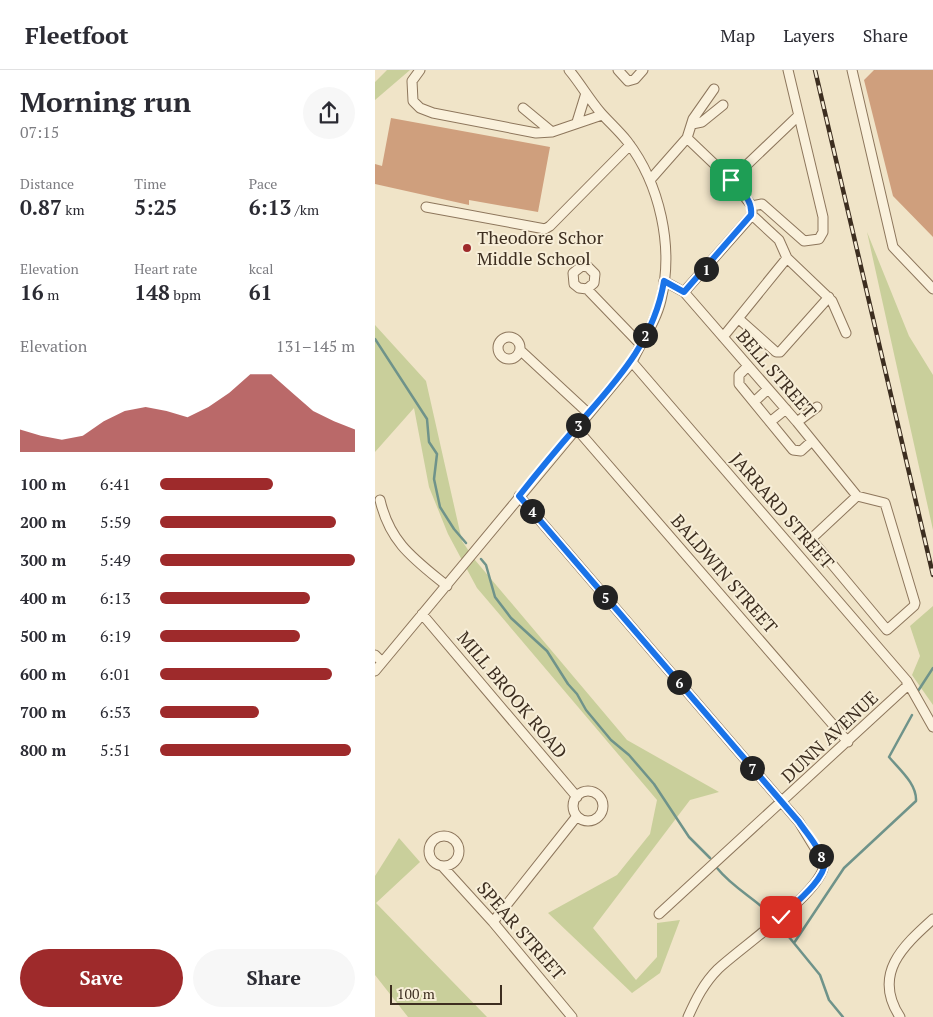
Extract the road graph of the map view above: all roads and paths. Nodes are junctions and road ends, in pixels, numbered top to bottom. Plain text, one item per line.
1 (420, 70) edge
2 (618, 70) edge
3 (643, 70) edge
4 (787, 70) edge
5 (852, 70) edge
6 (573, 72) edge
7 (714, 89) dead end
8 (586, 93) junction
9 (723, 106) dead end
10 (523, 108) dead end
11 (602, 114) junction
12 (798, 116) junction
13 (577, 122) junction
14 (691, 124) junction
15 (552, 132) junction
16 (687, 138) junction
17 (630, 145) junction
18 (649, 180) junction
19 (731, 180) junction
20 (425, 207) dead end
21 (752, 211) junction
22 (787, 258) junction
23 (664, 281) junction
24 (587, 289) dead end
25 (933, 289) edge
26 (684, 292) junction
27 (829, 297) junction
28 (739, 319) junction
29 (846, 333) dead end
30 (723, 337) junction
31 (640, 344) junction
32 (521, 350) dead end
33 (632, 362) junction
34 (748, 366) junction
35 (768, 389) junction
36 (754, 402) junction
37 (817, 407) dead end
38 (785, 409) junction
39 (588, 413) junction
40 (770, 422) junction
41 (797, 422) junction
42 (575, 427) junction
43 (812, 441) junction
44 (519, 496) junction
45 (857, 496) junction
46 (380, 500) dead end
47 (447, 586) junction
48 (422, 614) junction
49 (375, 655) edge
50 (382, 662) junction
51 (375, 671) edge
52 (907, 681) junction
53 (933, 727) edge
54 (848, 742) junction
55 (577, 797) junction
56 (783, 803) junction
57 (577, 816) junction
58 (443, 867) dead end
59 (659, 914) dead end
60 (933, 918) edge
61 (493, 922) junction
62 (572, 1017) edge
63 (688, 1017) edge
64 (900, 1017) edge

1 - 15 street
2 - 3 street
4 - 12 street
5 - 25 street
6 - 8 street
7 - 14 street
8 - 11 street
8 - 13 street
9 - 14 street
10 - 15 street
11 - 13 street
11 - 17 street
12 - 19 street
12 - 21 street
13 - 15 street
14 - 16 street
16 - 18 street
16 - 19 street
17 - 18 street
17 - 20 street
18 - 23 street
19 - 21 street
21 - 22 street
21 - 26 street
22 - 27 street
22 - 28 street
23 - 26 street, BELL STREET
23 - 31 street
24 - 31 street
26 - 30 street, BELL STREET
27 - 28 street
27 - 29 street
28 - 30 street
30 - 34 street, BELL STREET
31 - 33 street
32 - 39 street
33 - 39 street
33 - 52 street, JARRARD STREET
34 - 35 street, BELL STREET
34 - 36 street
35 - 36 street
35 - 38 street, BELL STREET
36 - 40 street
37 - 41 street
38 - 40 street
38 - 41 street, BELL STREET
39 - 42 street
40 - 43 street
41 - 43 street, BELL STREET
42 - 44 street
42 - 54 street, BALDWIN STREET
43 - 45 street, BELL STREET
44 - 47 street
44 - 56 street
45 - 45 street
46 - 47 street
47 - 48 street
48 - 50 street
48 - 55 street, MILL BROOK ROAD
49 - 50 street
50 - 51 street
52 - 53 street, JARRARD STREET
52 - 54 street, DUNN AVENUE
54 - 56 street, DUNN AVENUE
55 - 57 street
55 - 57 street
56 - 59 street, DUNN AVENUE
56 - 63 street
57 - 61 street
58 - 61 street, SPEAR STREET
60 - 64 street
61 - 62 street, SPEAR STREET

